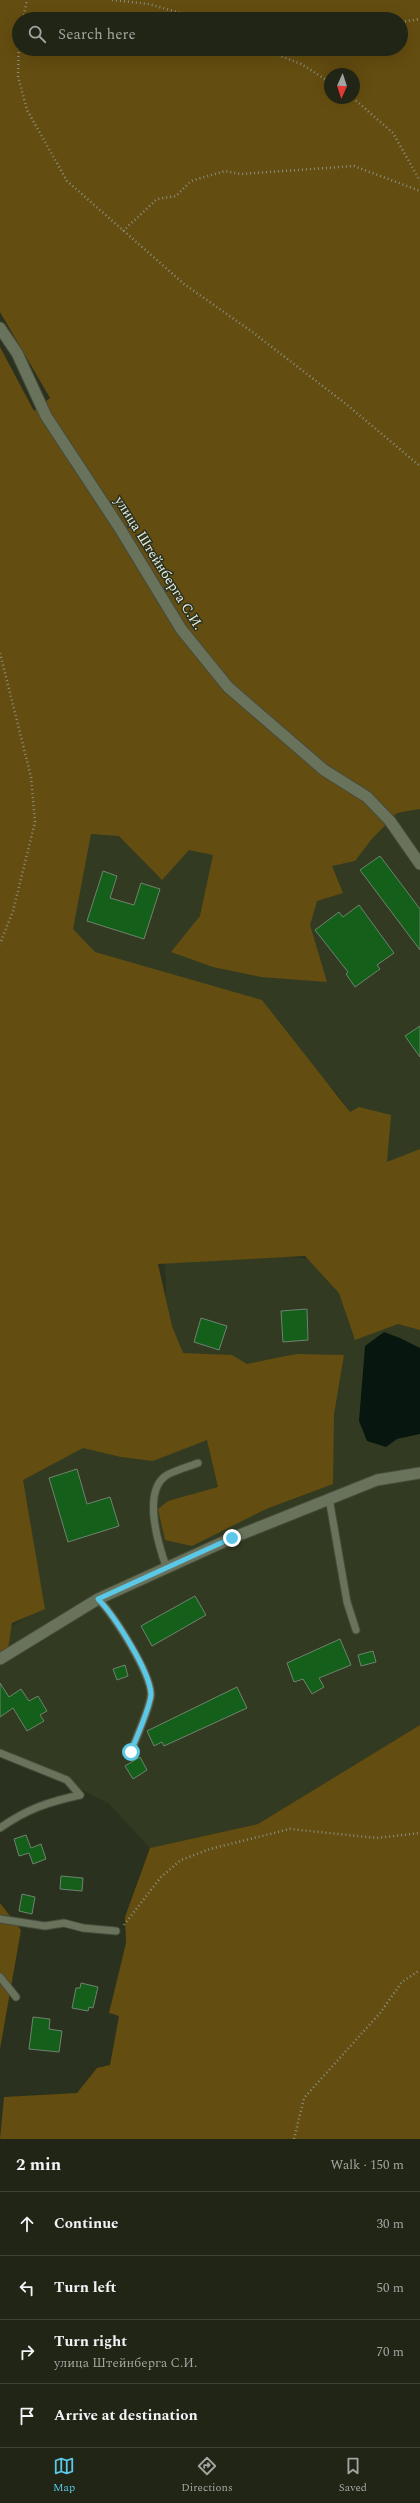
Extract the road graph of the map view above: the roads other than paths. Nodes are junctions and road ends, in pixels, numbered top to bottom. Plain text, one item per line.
1 (0, 328) edge
2 (420, 864) edge
3 (198, 1463) dead end
4 (420, 1473) edge
5 (329, 1498) junction
6 (167, 1569) junction
7 (98, 1599) junction
8 (356, 1630) dead end
9 (0, 1659) edge
10 (131, 1752) dead end
11 (0, 1754) edge
12 (0, 1828) edge
13 (0, 1920) edge
14 (116, 1931) road end
15 (0, 1977) edge
16 (16, 1997) dead end

1 - 2 street, улица Штейнберга С.И.
3 - 6 lane
4 - 5 street
5 - 6 street
5 - 8 lane
6 - 7 street
7 - 9 street
7 - 10 lane
11 - 12 lane
13 - 14 lane
15 - 16 lane

